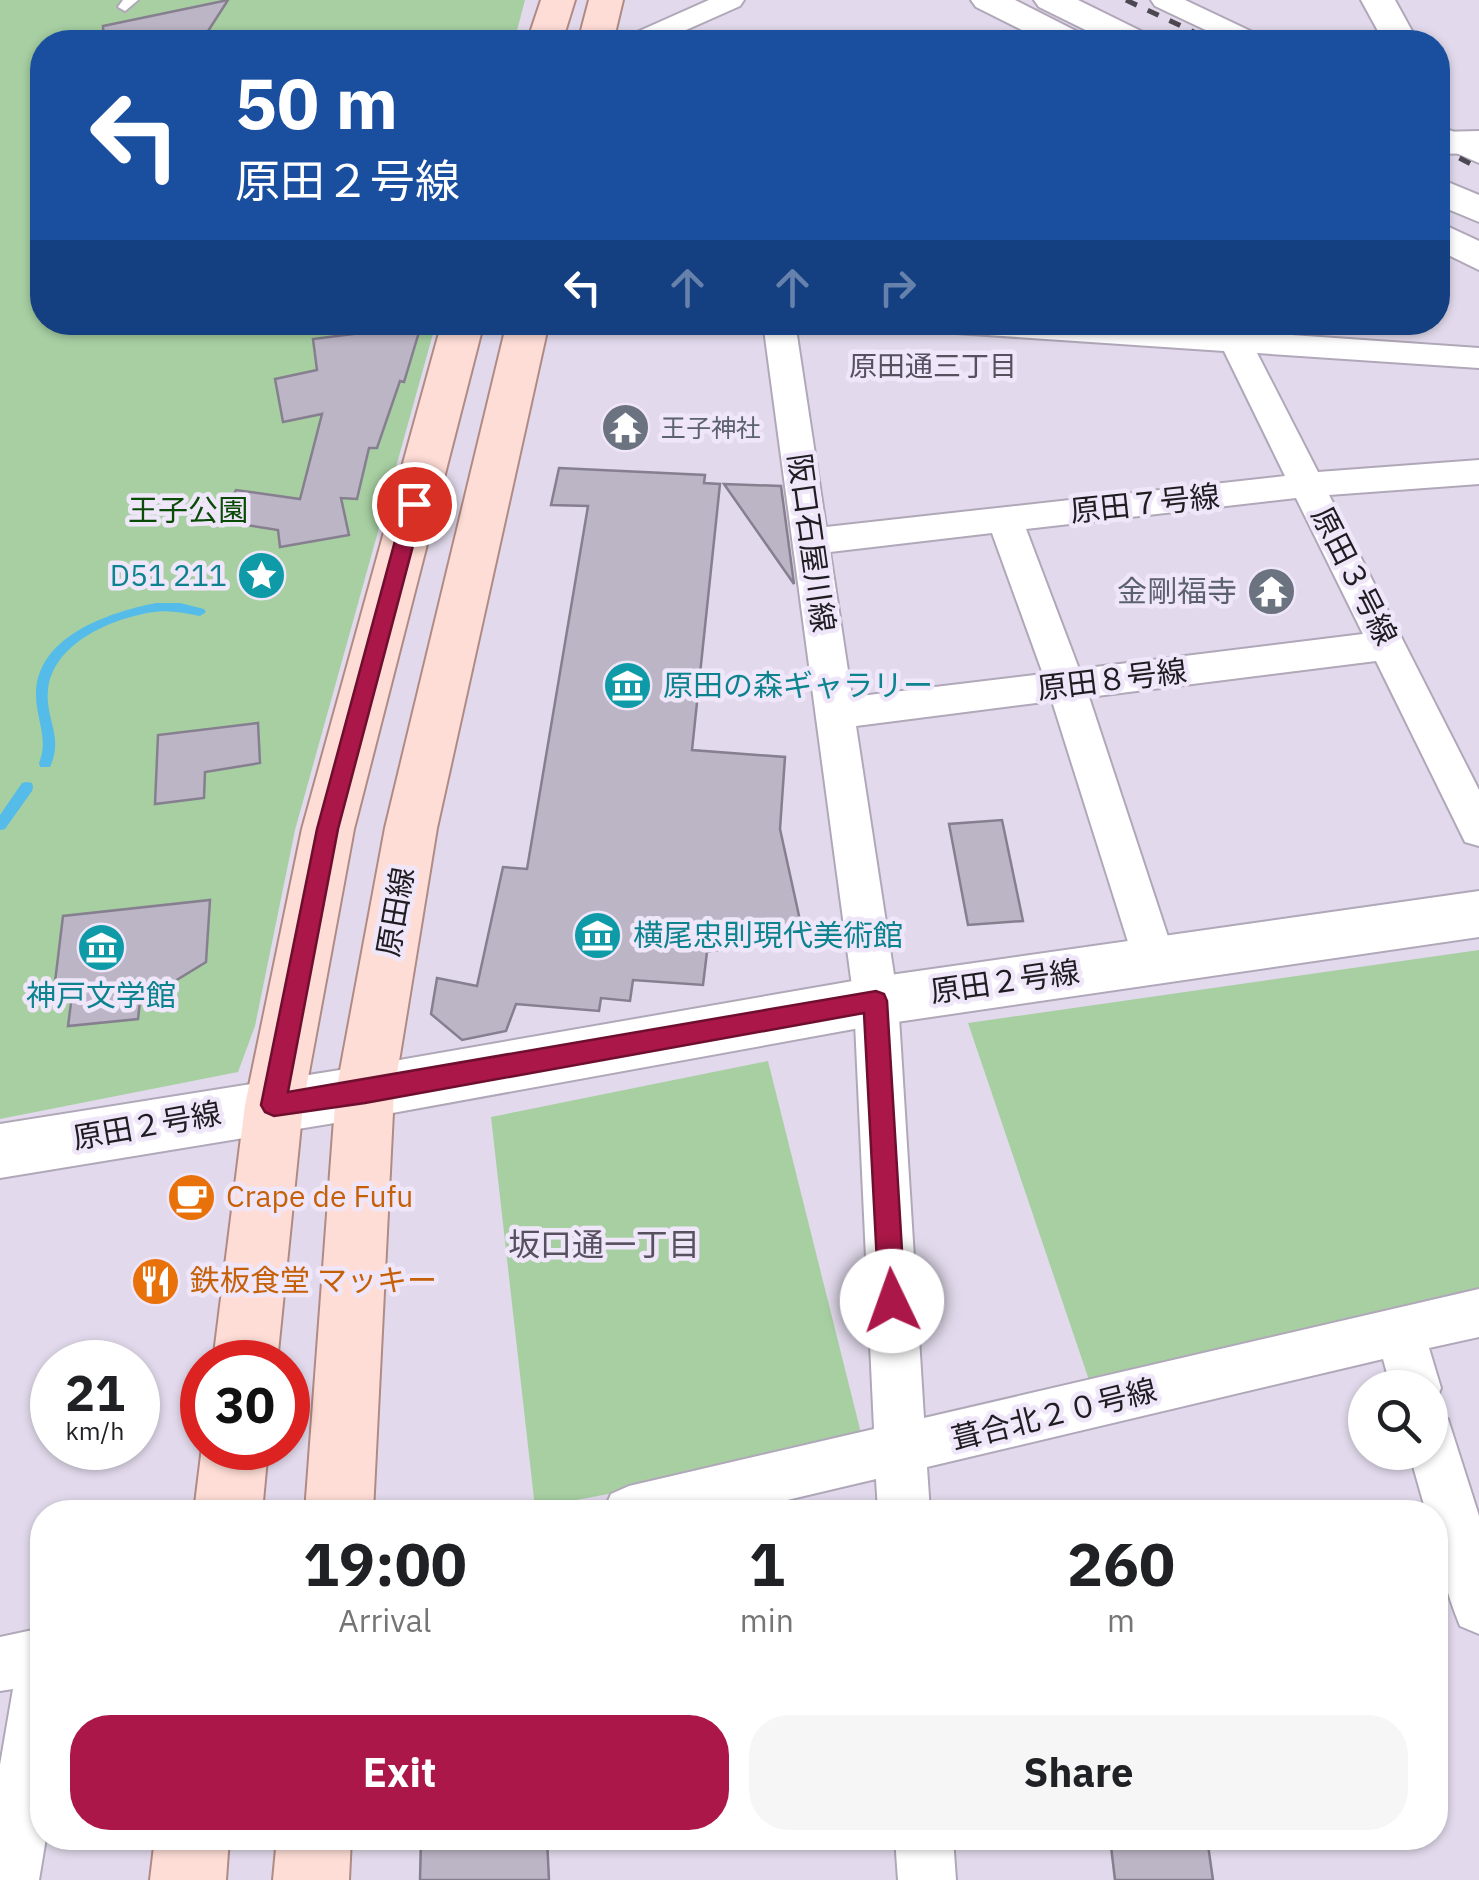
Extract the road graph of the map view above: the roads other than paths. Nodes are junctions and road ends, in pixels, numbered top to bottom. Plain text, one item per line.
1 (558, 0) edge
2 (606, 0) edge
3 (731, 0) edge
4 (988, 0) edge
5 (1051, 0) edge
6 (1164, 0) edge
7 (1378, 0) edge
8 (549, 30) edge
9 (600, 30) edge
10 (665, 30) edge
11 (1048, 30) edge
12 (1112, 30) edge
13 (1226, 30) edge
14 (1394, 30) edge
15 (1450, 196) edge
16 (1479, 210) edge
17 (1450, 241) edge
18 (1479, 258) edge
19 (459, 335) edge
20 (525, 335) edge
21 (781, 335) edge
22 (1234, 335) edge
23 (1244, 335) edge
24 (1479, 358) edge
25 (1479, 472) edge
26 (1309, 485) junction
27 (1005, 519) junction
28 (812, 541) junction
29 (1389, 646) junction
30 (1066, 685) junction
31 (834, 714) junction
32 (1479, 830) edge
33 (1479, 914) edge
34 (1155, 960) junction
35 (876, 1001) junction
36 (365, 1092) junction
37 (274, 1105) junction
38 (0, 1151) edge
39 (1479, 1313) edge
40 (1399, 1332) junction
41 (247, 1340) edge
42 (1411, 1370) edge
43 (901, 1452) junction
44 (233, 1470) edge
45 (1439, 1470) edge
46 (229, 1500) edge
47 (339, 1500) edge
48 (683, 1500) edge
49 (903, 1500) edge
50 (1448, 1500) edge
51 (1448, 1500) edge
52 (1479, 1607) edge
53 (30, 1657) edge
54 (0, 1664) edge
55 (30, 1754) edge
56 (191, 1850) edge
57 (313, 1850) edge
58 (925, 1850) edge
59 (10, 1880) edge
60 (188, 1880) edge
61 (311, 1880) edge
62 (926, 1880) edge

1 - 8 main road
2 - 9 main road
3 - 10 street
4 - 11 street
5 - 12 street
6 - 13 street
7 - 14 street
15 - 16 street
17 - 18 street
19 - 37 main road
20 - 36 main road, 原田線
21 - 28 street, 阪口石屋川線
22 - 26 street, 原田３号線
23 - 24 street
25 - 26 street, 原田７号線
26 - 27 street, 原田７号線
26 - 29 street, 原田３号線
27 - 28 street, 原田７号線
27 - 30 street
28 - 31 street, 阪口石屋川線
29 - 30 street, 原田８号線
29 - 32 street, 原田３号線
30 - 31 street, 原田８号線
30 - 34 street
31 - 35 street, 阪口石屋川線
33 - 34 street, 原田２号線
34 - 35 street, 原田２号線
35 - 36 street, 原田２号線
35 - 43 street, 阪口石屋川線
36 - 37 street, 原田２号線
36 - 47 main road, 原田線
37 - 38 street, 原田２号線
37 - 41 main road
39 - 40 street, 葺合北２０号線
40 - 42 street
40 - 43 street, 葺合北２０号線
43 - 48 street, 葺合北２０号線
43 - 49 street, 阪口石屋川線
44 - 46 main road
45 - 50 street
51 - 52 street
53 - 54 street
55 - 59 street
56 - 60 main road
57 - 61 main road
58 - 62 street

